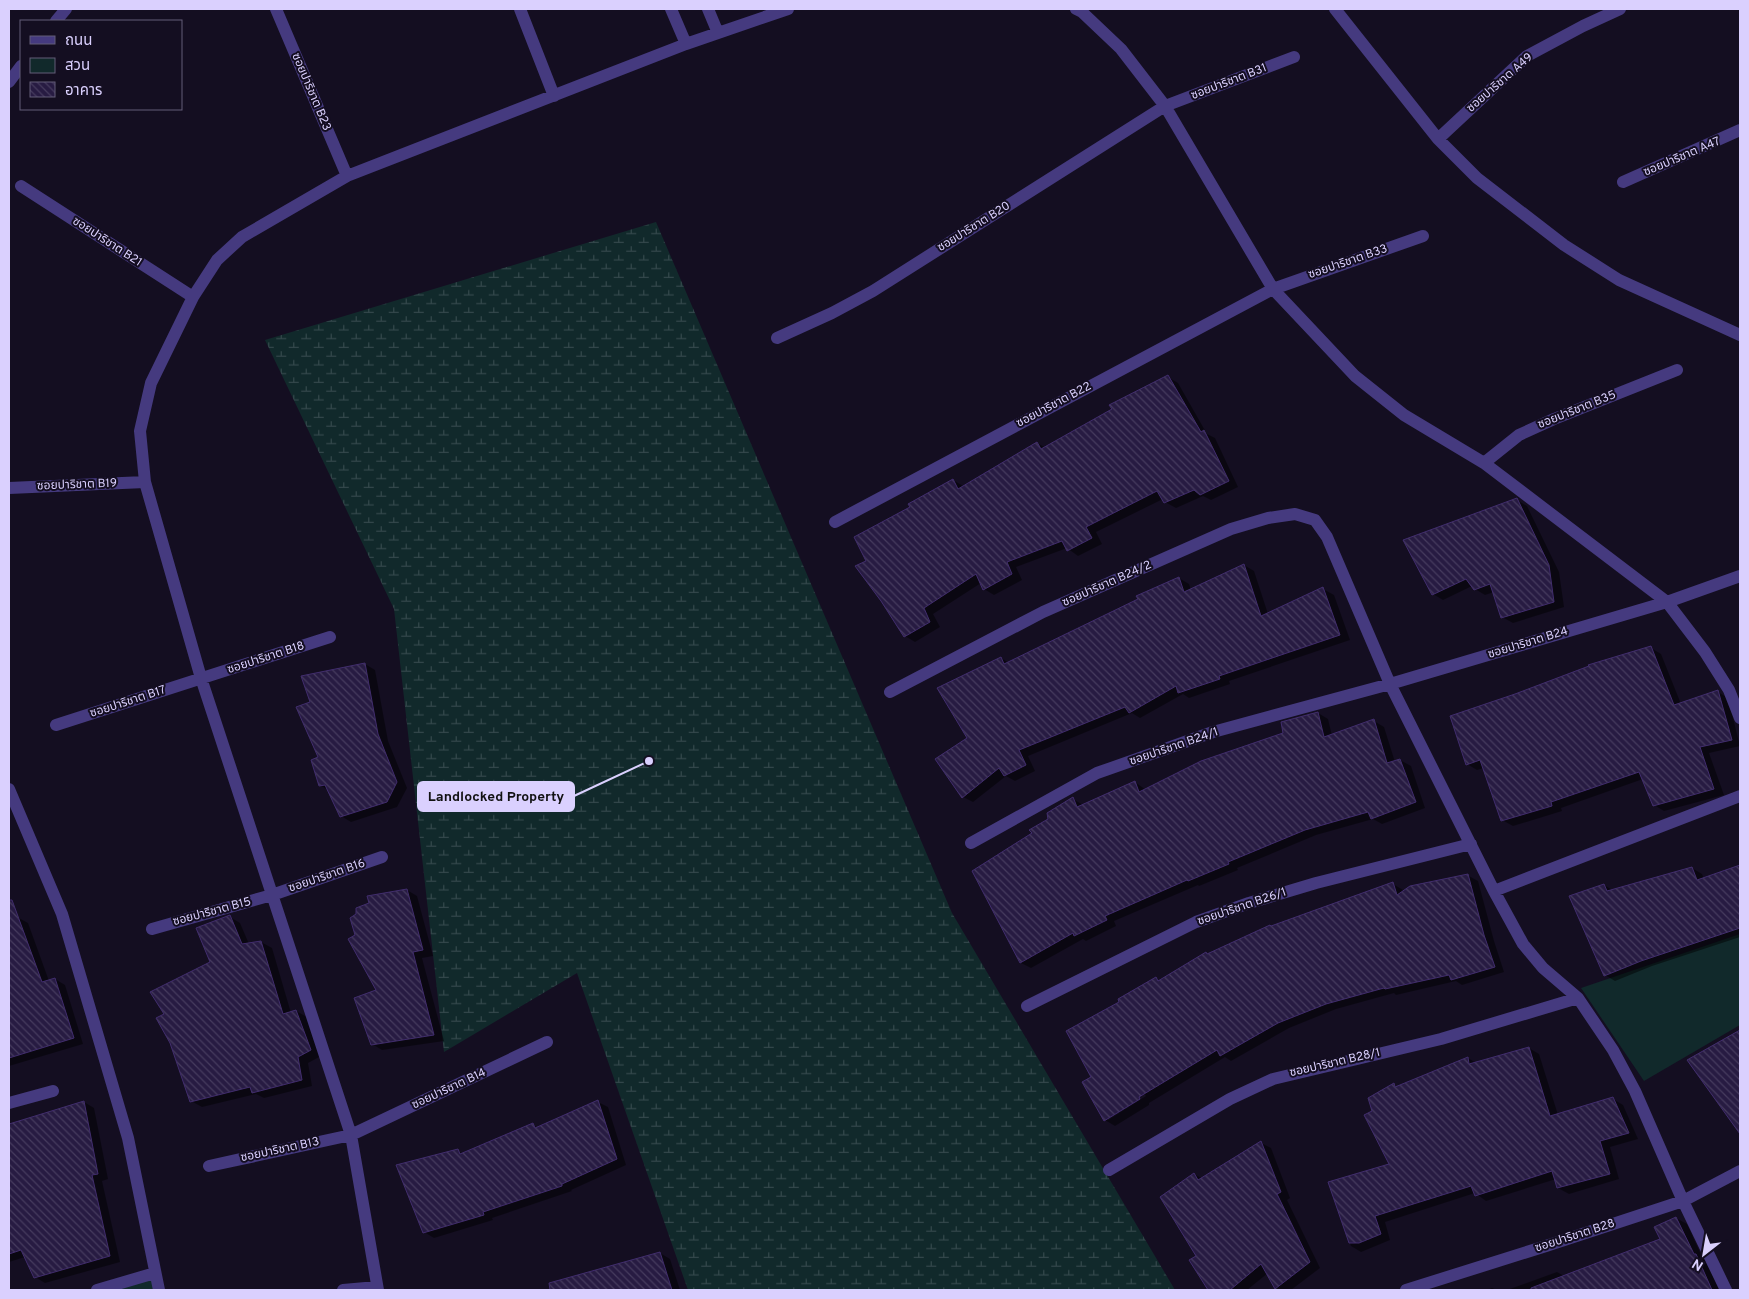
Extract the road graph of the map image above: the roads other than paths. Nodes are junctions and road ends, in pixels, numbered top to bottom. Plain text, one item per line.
1 (66, 9) edge
2 (276, 9) edge
3 (520, 9) edge
4 (672, 9) edge
5 (708, 9) edge
6 (788, 9) edge
7 (1076, 9) edge
8 (1335, 9) edge
9 (1620, 9) edge
10 (57, 20) edge
11 (718, 33) junction
12 (686, 44) junction
13 (1294, 57) dead end
14 (20, 67) edge
15 (9, 82) edge
16 (554, 96) junction
17 (1164, 106) junction
18 (1740, 130) edge
19 (1438, 139) junction
20 (347, 176) junction
21 (1623, 182) dead end
22 (21, 186) dead end
23 (1423, 236) dead end
24 (1273, 289) junction
25 (193, 297) junction
26 (1740, 335) edge
27 (777, 338) dead end
28 (1677, 370) dead end
29 (1484, 462) junction
30 (145, 482) junction
31 (9, 488) edge
32 (835, 522) dead end
33 (1740, 576) edge
34 (1666, 602) junction
35 (330, 637) dead end
36 (201, 678) junction
37 (1390, 684) junction
38 (890, 692) dead end
39 (1740, 718) edge
40 (56, 725) dead end
41 (9, 789) edge
42 (1740, 796) edge
43 (971, 843) dead end
44 (1471, 844) junction
45 (382, 857) dead end
46 (1494, 891) junction
47 (272, 896) junction
48 (152, 929) dead end
49 (1578, 998) junction
50 (1027, 1006) dead end
51 (547, 1042) dead end
52 (53, 1091) dead end
53 (9, 1103) edge
54 (351, 1135) junction
55 (209, 1166) dead end
56 (1109, 1170) dead end
57 (1740, 1171) edge
58 (1683, 1201) junction
59 (155, 1273) junction
60 (377, 1288) edge
61 (97, 1290) edge
62 (159, 1290) edge
63 (343, 1290) edge
64 (1406, 1290) edge
65 (1726, 1290) edge

1 - 10 street
2 - 20 street, ซอยปาริชาต B23
3 - 16 street
4 - 12 street
5 - 11 street
6 - 11 street
7 - 17 street
8 - 19 street
9 - 19 street, ซอยปาริชาต A49
11 - 12 street
12 - 16 street
13 - 17 street, ซอยปาริชาต B31
14 - 15 street
16 - 20 street
17 - 24 street
17 - 27 street, ซอยปาริชาต B20
18 - 21 street, ซอยปาริชาต A47
19 - 26 street
20 - 25 street
22 - 25 street, ซอยปาริชาต B21
23 - 24 street, ซอยปาริชาต B33
24 - 29 street
24 - 32 street, ซอยปาริชาต B22
25 - 30 street
28 - 29 street, ซอยปาริชาต B35
29 - 34 street
30 - 31 street, ซอยปาริชาต B19
30 - 36 street
33 - 34 street, ซอยปาริชาต B24
34 - 37 street, ซอยปาริชาต B24
34 - 39 street
35 - 36 street, ซอยปาริชาต B18
36 - 40 street, ซอยปาริชาต B17
36 - 47 street
37 - 38 street, ซอยปาริชาต B24/2
37 - 43 street, ซอยปาริชาต B24/1
37 - 44 street, ซอยปาริชาต B24/2
41 - 59 street
42 - 46 street
44 - 46 street, ซอยปาริชาต B24/2
44 - 50 street, ซอยปาริชาต B26/1
45 - 47 street, ซอยปาริชาต B16
46 - 49 street, ซอยปาริชาต B24/2
47 - 48 street, ซอยปาริชาต B15
47 - 54 street
49 - 56 street, ซอยปาริชาต B28/1
49 - 58 street, ซอยปาริชาต B24/2
51 - 54 street, ซอยปาริชาต B14
52 - 53 street
54 - 55 street, ซอยปาริชาต B13
54 - 60 street
57 - 58 street, ซอยปาริชาต B28
58 - 64 street, ซอยปาริชาต B28
58 - 65 street, ซอยปาริชาต B24/2
59 - 61 street
59 - 62 street
60 - 63 street

